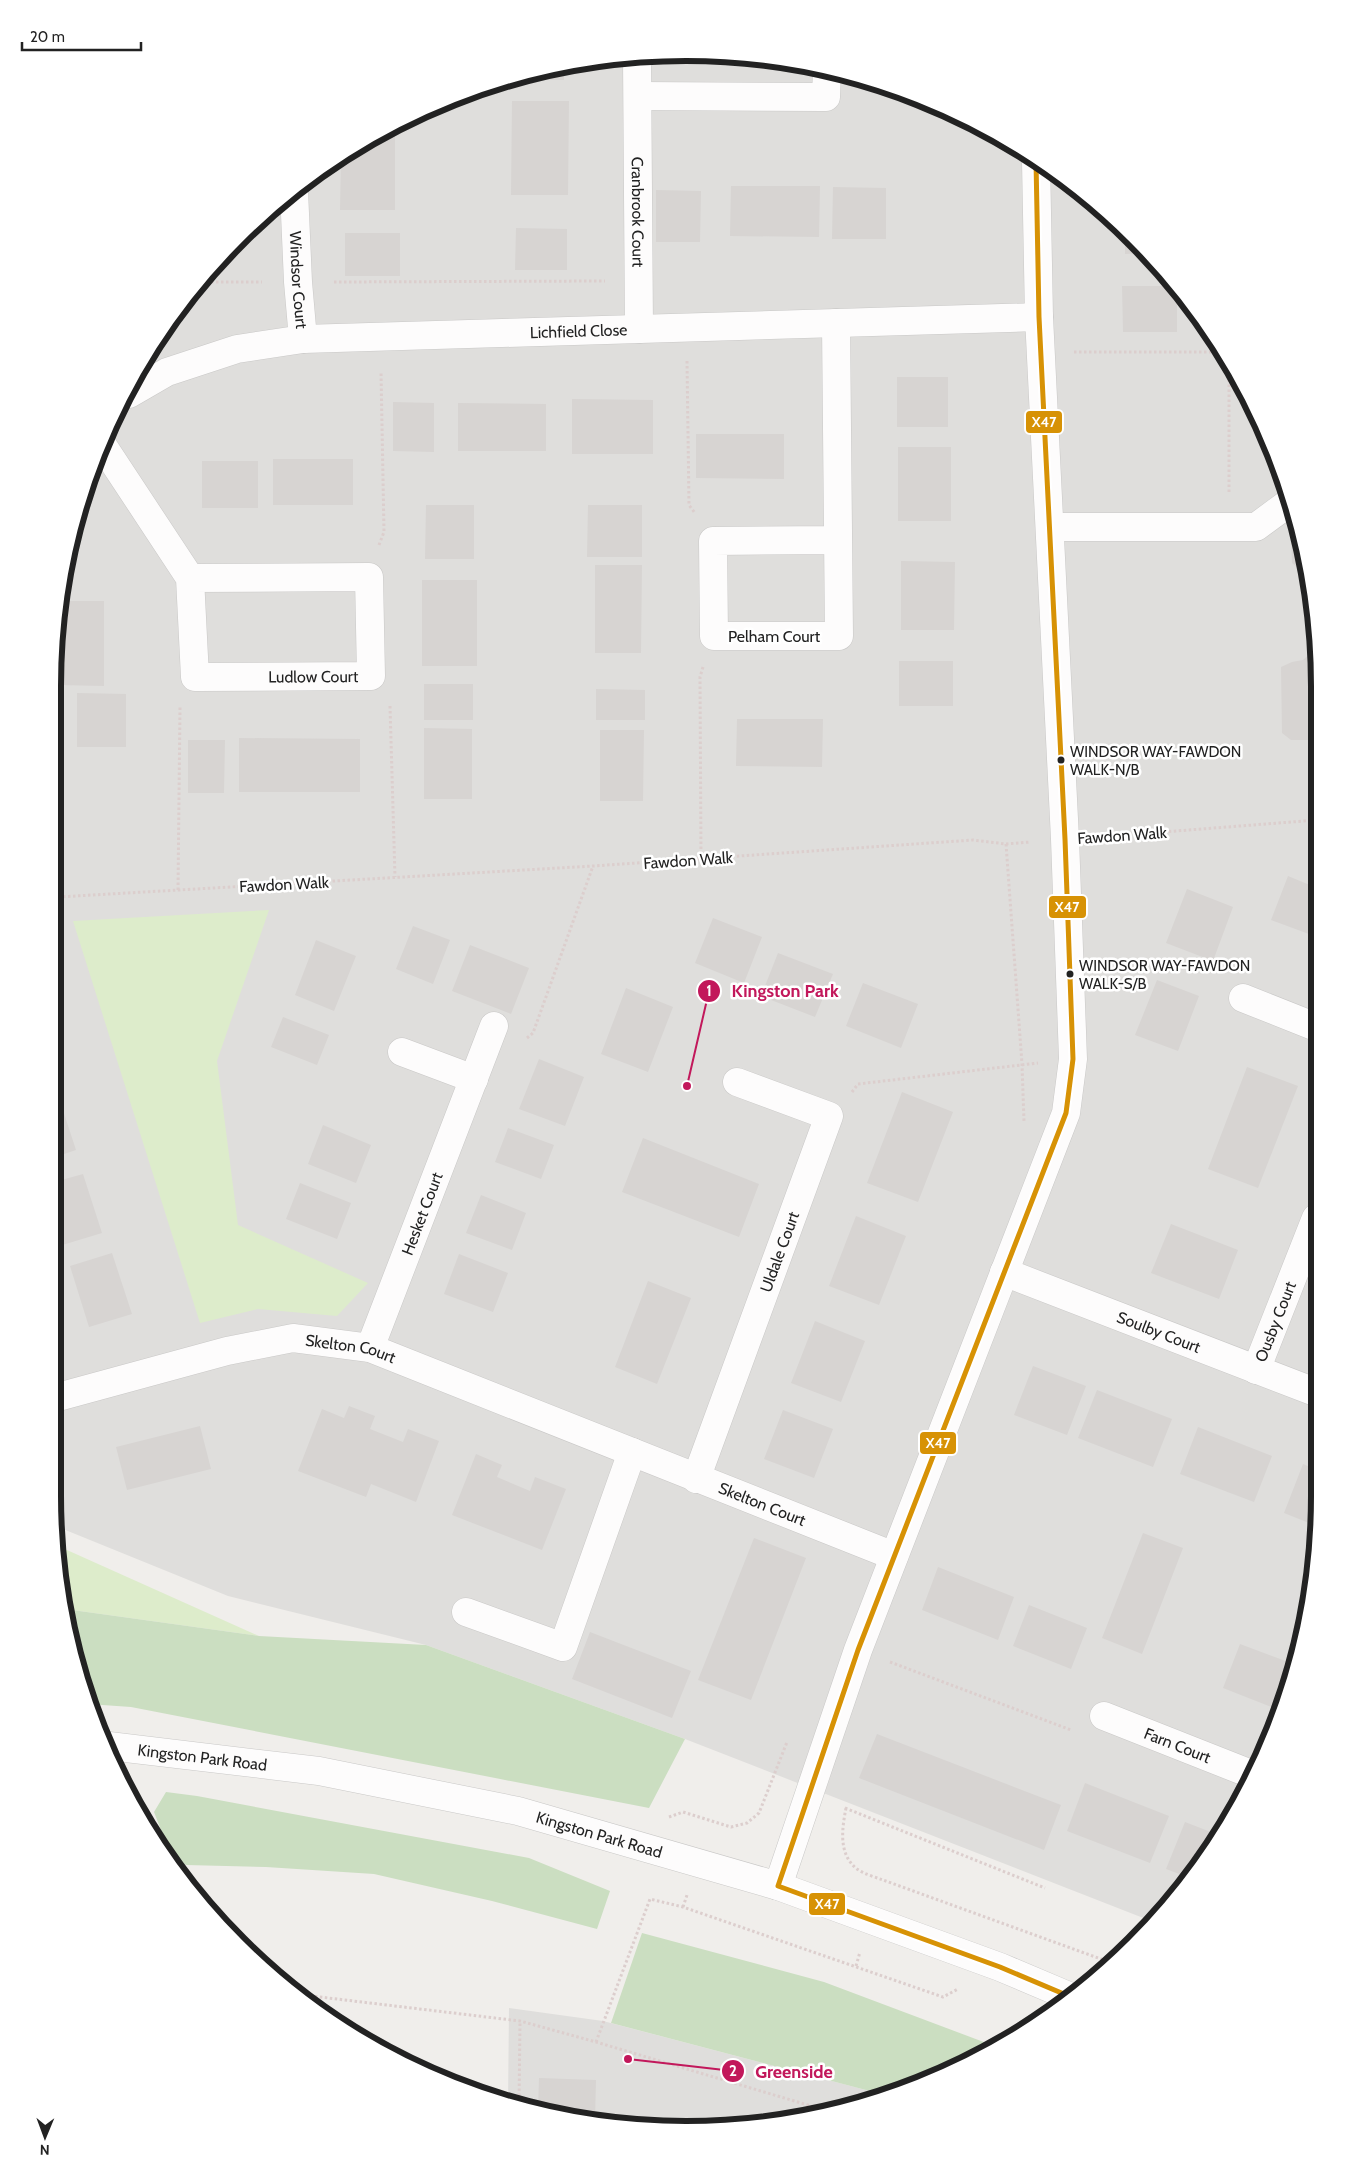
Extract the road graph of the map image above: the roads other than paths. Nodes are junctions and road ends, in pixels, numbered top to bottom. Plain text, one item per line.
1 (637, 64) edge
2 (827, 78) edge
3 (638, 96) junction
4 (1036, 169) edge
5 (294, 199) edge
6 (1039, 316) junction
7 (836, 323) junction
8 (639, 329) junction
9 (303, 339) junction
10 (137, 389) edge
11 (107, 452) edge
12 (1284, 506) edge
13 (1050, 527) junction
14 (838, 540) junction
15 (190, 578) junction
16 (1243, 998) dead end
17 (1311, 1024) edge
18 (494, 1026) dead end
19 (402, 1052) dead end
20 (474, 1079) junction
21 (738, 1082) dead end
22 (1311, 1231) edge
23 (1004, 1272) junction
24 (370, 1348) junction
25 (1256, 1370) junction
26 (1311, 1391) edge
27 (61, 1392) edge
28 (632, 1452) junction
29 (696, 1479) junction
30 (894, 1556) junction
31 (466, 1612) dead end
32 (1104, 1716) road end
33 (114, 1747) edge
34 (1246, 1772) edge
35 (778, 1886) junction
36 (1063, 1994) edge

1 - 3 street, Cranbrook Court
2 - 3 street
3 - 8 street, Cranbrook Court
4 - 6 street
5 - 9 street, Windsor Court
6 - 7 street, Lichfield Close
6 - 13 street
7 - 8 street, Lichfield Close
7 - 14 street, Pelham Court
8 - 9 street, Lichfield Close
9 - 10 street, Lichfield Close
11 - 15 street
12 - 13 street
13 - 23 street
14 - 14 street, Pelham Court
15 - 15 street, Ludlow Court
16 - 17 street
18 - 20 street, Hesket Court
19 - 20 street
20 - 24 street, Hesket Court
21 - 29 street, Uldale Court
22 - 25 street, Ousby Court
23 - 25 street, Soulby Court
23 - 30 street
24 - 27 street, Skelton Court
24 - 28 street, Skelton Court
25 - 26 street, Soulby Court
28 - 29 street, Skelton Court
28 - 31 street
29 - 30 street, Skelton Court
30 - 35 street
32 - 34 street, Farn Court
33 - 35 street, Kingston Park Road
35 - 36 street, Kingston Park Road

